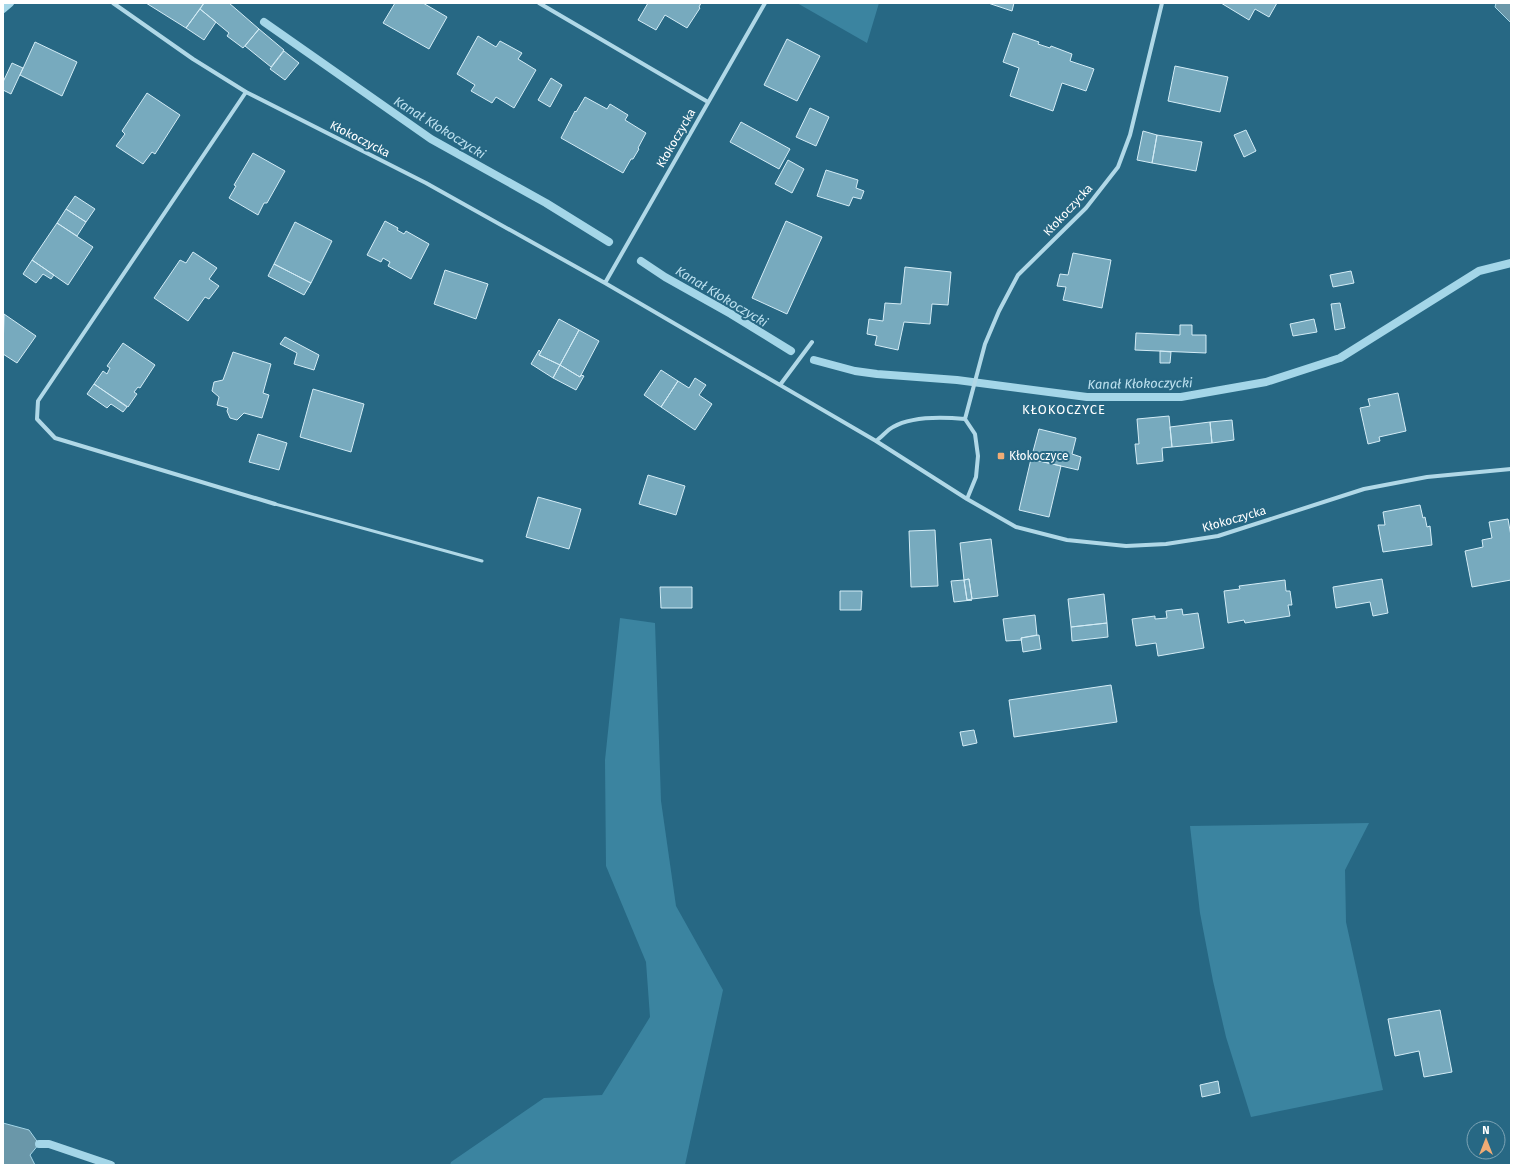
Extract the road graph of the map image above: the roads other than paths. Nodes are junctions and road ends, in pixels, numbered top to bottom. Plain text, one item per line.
1 (113, 3) edge
2 (539, 3) edge
3 (765, 3) edge
4 (1162, 3) edge
5 (246, 92) junction
6 (708, 102) junction
7 (605, 283) junction
8 (812, 342) dead end
9 (780, 385) junction
10 (965, 419) junction
11 (876, 441) junction
12 (1511, 469) edge
13 (967, 499) junction
14 (275, 504) joint
15 (482, 561) dead end

1 - 5 street, Kłokoczycka
2 - 6 street
3 - 6 street, Kłokoczycka
4 - 10 street, Kłokoczycka
5 - 7 street, Kłokoczycka
5 - 14 street
6 - 7 street, Kłokoczycka
7 - 9 street, Kłokoczycka
8 - 9 street
9 - 11 street, Kłokoczycka
10 - 11 street
10 - 13 street
11 - 13 street, Kłokoczycka
12 - 13 street, Kłokoczycka
14 - 15 lane

